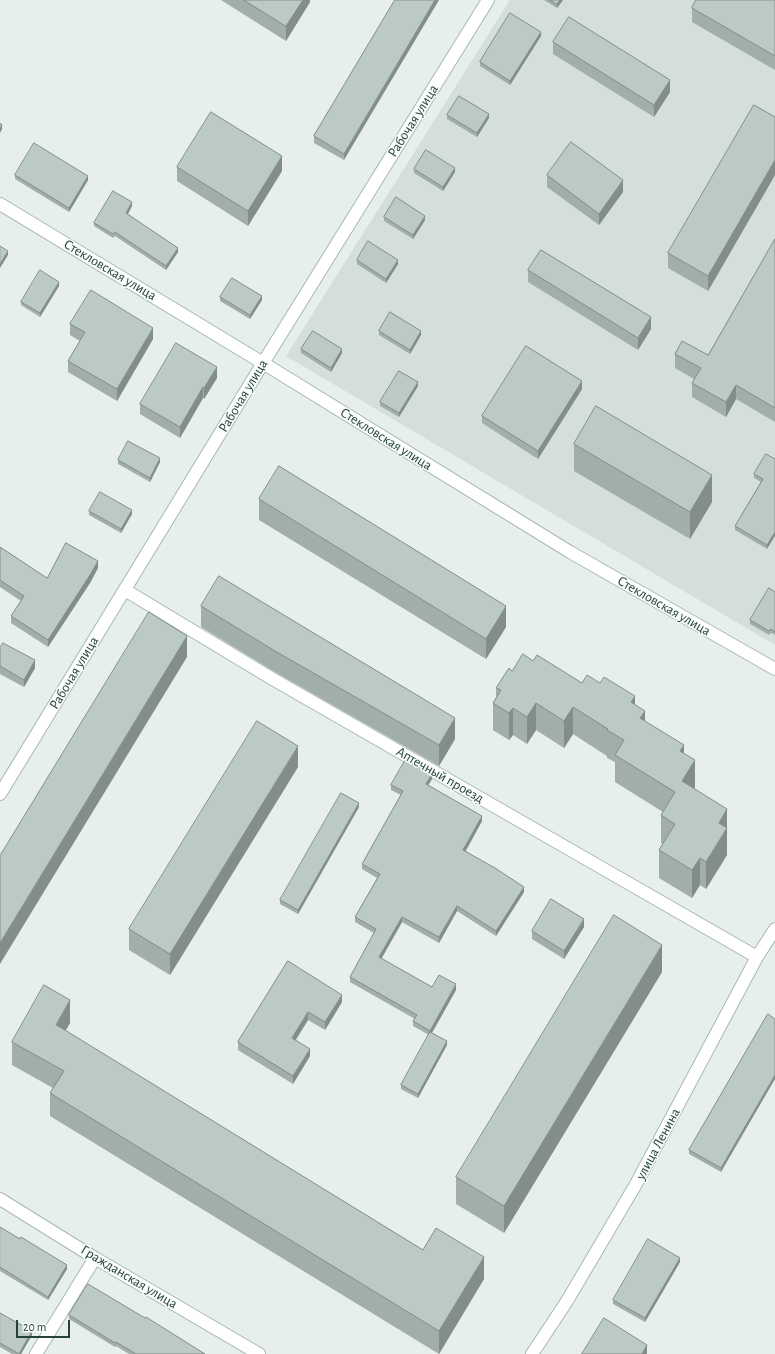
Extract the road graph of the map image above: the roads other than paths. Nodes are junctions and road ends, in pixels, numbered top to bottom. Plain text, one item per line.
1 (488, 0) edge
2 (0, 204) edge
3 (263, 363) junction
4 (125, 590) junction
5 (775, 669) edge
6 (0, 794) edge
7 (775, 929) edge
8 (757, 957) junction
9 (0, 1198) edge
10 (95, 1258) junction
11 (36, 1354) edge
12 (259, 1354) edge
13 (532, 1354) edge

1 - 3 street, Рабочая улица
2 - 3 street, Стекловская улица
3 - 4 street, Рабочая улица
3 - 5 street, Стекловская улица
4 - 6 street, Рабочая улица
4 - 8 street, Аптечный проезд
7 - 8 street, улица Ленина
8 - 13 street, улица Ленина
9 - 10 street, Гражданская улица
10 - 11 street
10 - 12 street, Гражданская улица

